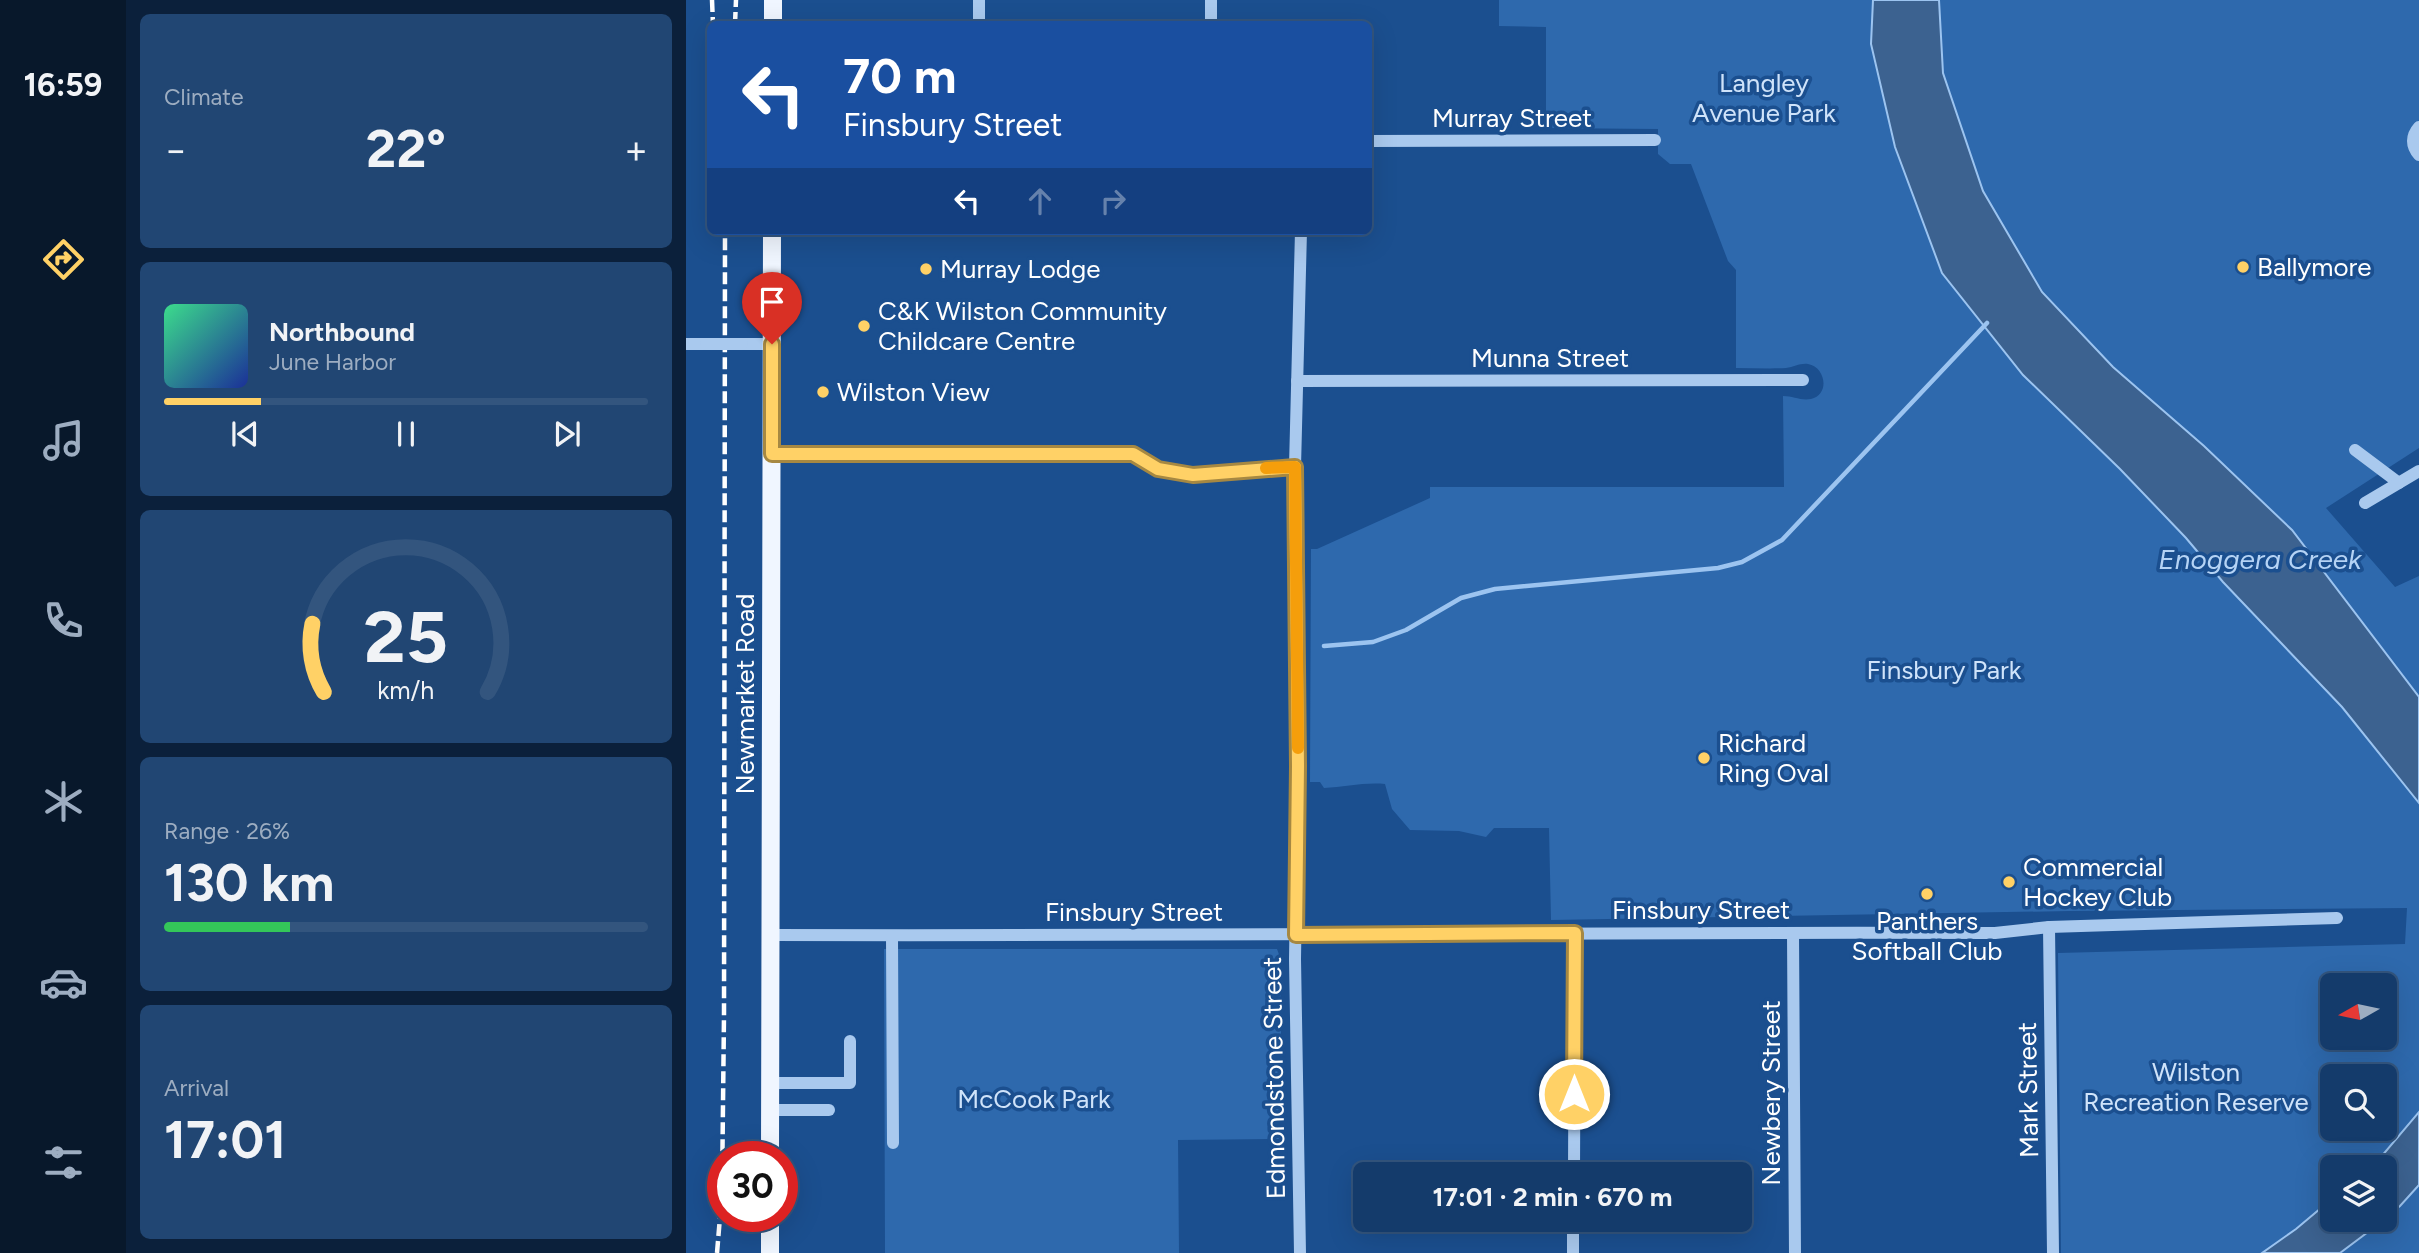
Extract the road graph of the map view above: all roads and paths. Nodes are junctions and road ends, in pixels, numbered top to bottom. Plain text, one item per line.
1 (773, 0) edge
2 (979, 0) edge
3 (1211, 0) edge
4 (773, 21) edge
5 (979, 21) edge
6 (1211, 21) edge
7 (2419, 127) edge
8 (1655, 140) dead end
9 (1372, 141) edge
10 (2419, 155) edge
11 (772, 235) edge
12 (1301, 235) edge
13 (686, 344) edge
14 (772, 344) junction
15 (1803, 380) dead end
16 (1297, 381) junction
17 (2356, 450) dead end
18 (772, 454) junction
19 (1295, 467) junction
20 (2419, 471) edge
21 (2399, 483) junction
22 (2365, 502) dead end
23 (2337, 918) dead end
24 (2049, 927) junction
25 (1575, 933) junction
26 (1793, 933) junction
27 (771, 935) junction
28 (1296, 935) junction
29 (892, 936) junction
30 (850, 1041) dead end
31 (771, 1083) junction
32 (770, 1110) junction
33 (829, 1110) dead end
34 (770, 1141) edge
35 (893, 1143) dead end
36 (1574, 1162) edge
37 (770, 1232) edge
38 (1573, 1232) edge
39 (770, 1253) edge
40 (1300, 1253) edge
41 (1573, 1253) edge
42 (1795, 1253) edge
43 (2053, 1253) edge

1 - 4 main road
2 - 5 street
3 - 6 street
7 - 10 street
8 - 9 street, Murray Street
11 - 14 main road, Newmarket Road
12 - 16 street, Edmondstone Street
13 - 14 street, bridge
14 - 18 main road, Newmarket Road
15 - 16 street, Munna Street
16 - 19 street, Edmondstone Street
17 - 21 street
18 - 19 street
18 - 27 main road, Newmarket Road
19 - 28 street, Edmondstone Street
20 - 21 street
21 - 22 street
23 - 24 street, Finsbury Street
24 - 26 street, Finsbury Street
24 - 43 street, Mark Street
25 - 26 street, Finsbury Street
25 - 28 street, Finsbury Street
25 - 36 street
26 - 42 street, Newbery Street
27 - 29 street, Finsbury Street
27 - 31 main road, Newmarket Road
28 - 29 street, Finsbury Street
28 - 40 street, Edmondstone Street
29 - 35 street
30 - 31 street
31 - 32 main road, Newmarket Road
32 - 33 street
32 - 34 main road, Newmarket Road
37 - 39 main road
38 - 41 street

